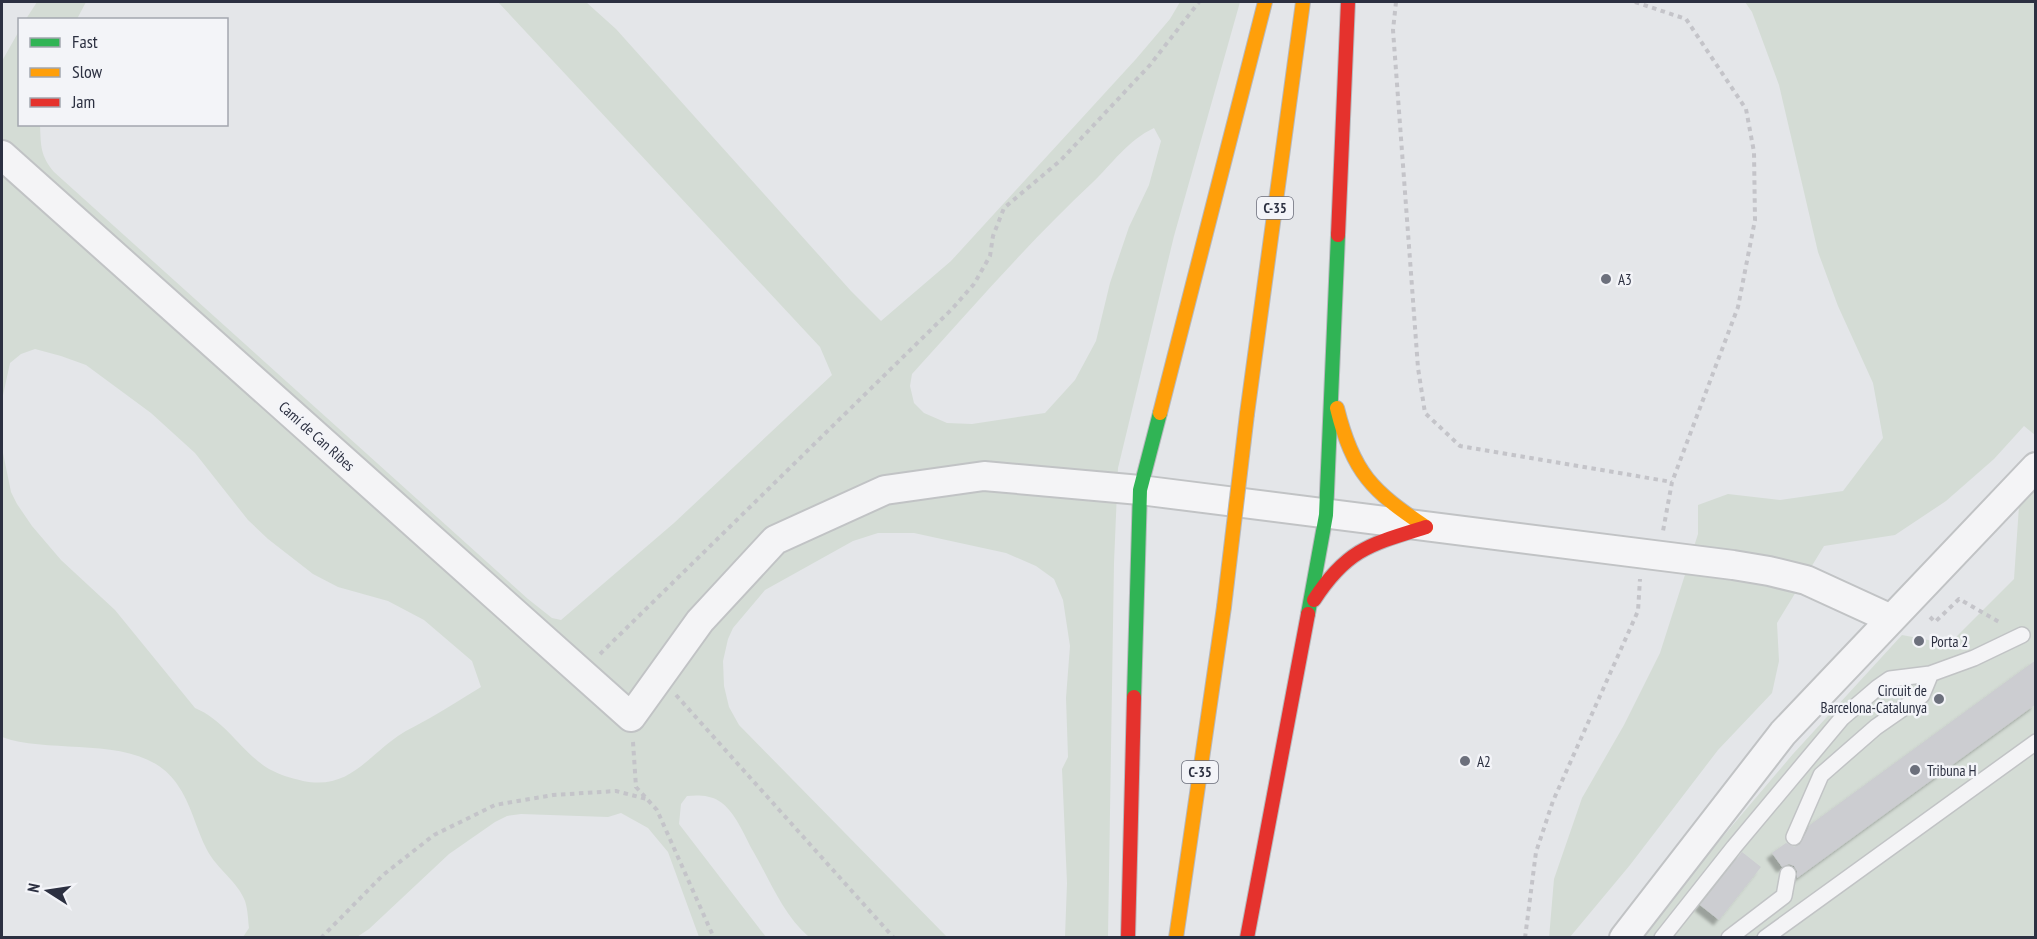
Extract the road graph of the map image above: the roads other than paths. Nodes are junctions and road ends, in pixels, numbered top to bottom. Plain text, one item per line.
1 (1265, 2) edge
2 (1303, 2) edge
3 (1348, 2) edge
4 (2, 154) edge
5 (1331, 387) junction
6 (2036, 467) edge
7 (1140, 490) junction
8 (1326, 515) junction
9 (1426, 527) junction
10 (1308, 612) junction
11 (1891, 619) junction
12 (2022, 636) road end
13 (1929, 678) dead end
14 (2036, 742) edge
15 (1794, 837) dead end
16 (1788, 874) dead end
17 (1128, 938) edge
18 (1176, 938) edge
19 (1247, 938) edge
20 (1624, 938) edge
21 (1662, 938) edge
22 (1729, 938) edge
23 (1765, 938) edge

1 - 7 highway
2 - 18 highway, C-35, bridge
3 - 5 highway
4 - 7 street, Camí de Can Ribes
5 - 8 highway
5 - 9 highway
6 - 11 street
7 - 8 street
7 - 17 highway
8 - 9 street
8 - 10 highway
9 - 10 highway
9 - 11 street
10 - 19 highway
11 - 20 street
12 - 21 lane
13 - 15 lane
14 - 23 lane
16 - 22 lane

